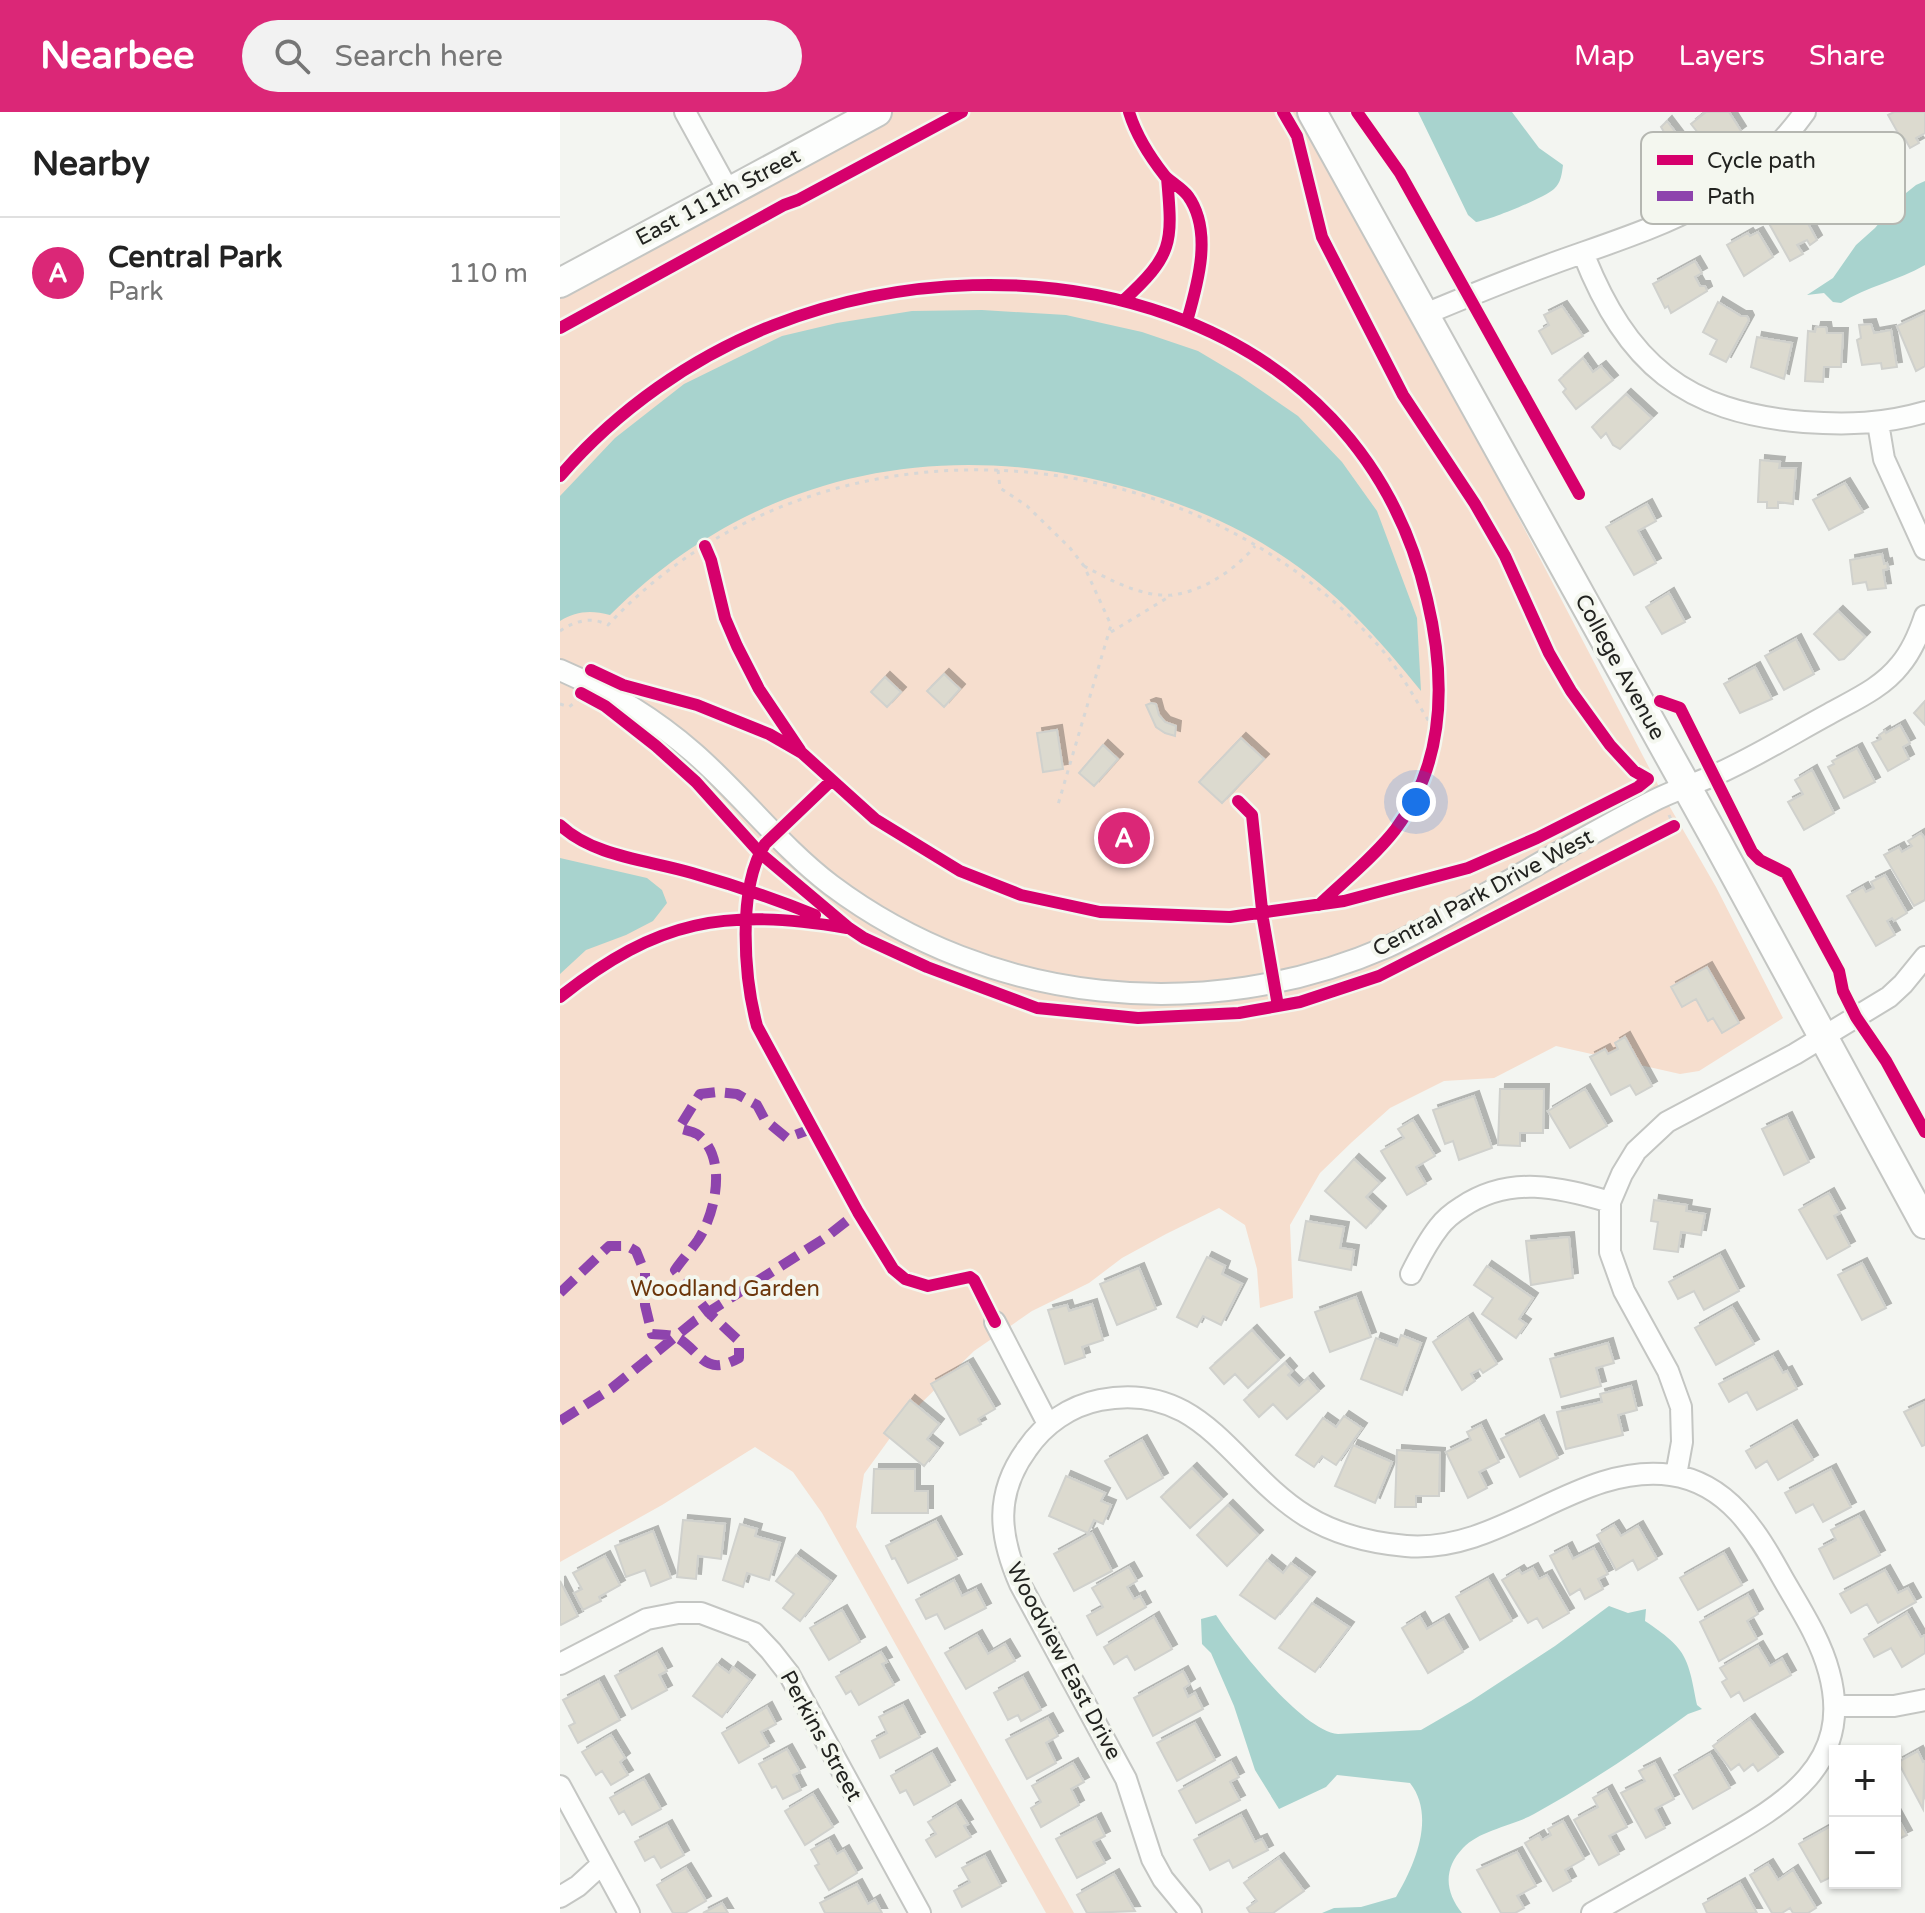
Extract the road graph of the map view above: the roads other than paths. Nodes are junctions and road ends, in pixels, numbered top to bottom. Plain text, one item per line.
1 (685, 112) edge
2 (877, 112) edge
3 (1312, 112) edge
4 (1805, 112) edge
5 (1790, 132) edge
6 (729, 192) junction
7 (1660, 224) edge
8 (1583, 253) junction
9 (560, 283) edge
10 (1423, 315) junction
11 (1925, 412) edge
12 (1878, 423) junction
13 (1925, 549) edge
14 (1925, 616) edge
15 (560, 670) edge
16 (1686, 787) junction
17 (1925, 957) edge
18 (1823, 1037) junction
19 (1610, 1202) junction
20 (1925, 1224) edge
21 (1411, 1274) dead end
22 (995, 1322) dead end
23 (1048, 1424) junction
24 (1676, 1475) junction
25 (560, 1664) edge
26 (1925, 1700) edge
27 (1835, 1706) junction
28 (560, 1786) edge
29 (602, 1864) junction
30 (560, 1897) edge
31 (629, 1913) edge
32 (920, 1913) edge
33 (1191, 1913) edge
34 (1592, 1913) edge

1 - 6 street
2 - 6 main road, East 111th Street
3 - 10 main road, College Avenue
4 - 5 street
6 - 9 main road, East 111th Street
7 - 8 street
8 - 10 street
8 - 12 street
10 - 16 main road, College Avenue
11 - 12 street
12 - 13 street
14 - 16 street, Central Park Drive West
15 - 16 street, Central Park Drive West
16 - 18 main road, College Avenue
17 - 18 street
18 - 19 street
18 - 20 main road, College Avenue
19 - 21 street
19 - 24 street
22 - 23 street
23 - 24 street
23 - 33 street, Woodview East Drive
24 - 27 street
25 - 32 street, Perkins Street
26 - 27 street
27 - 34 street
28 - 29 street
29 - 30 street
29 - 31 street

